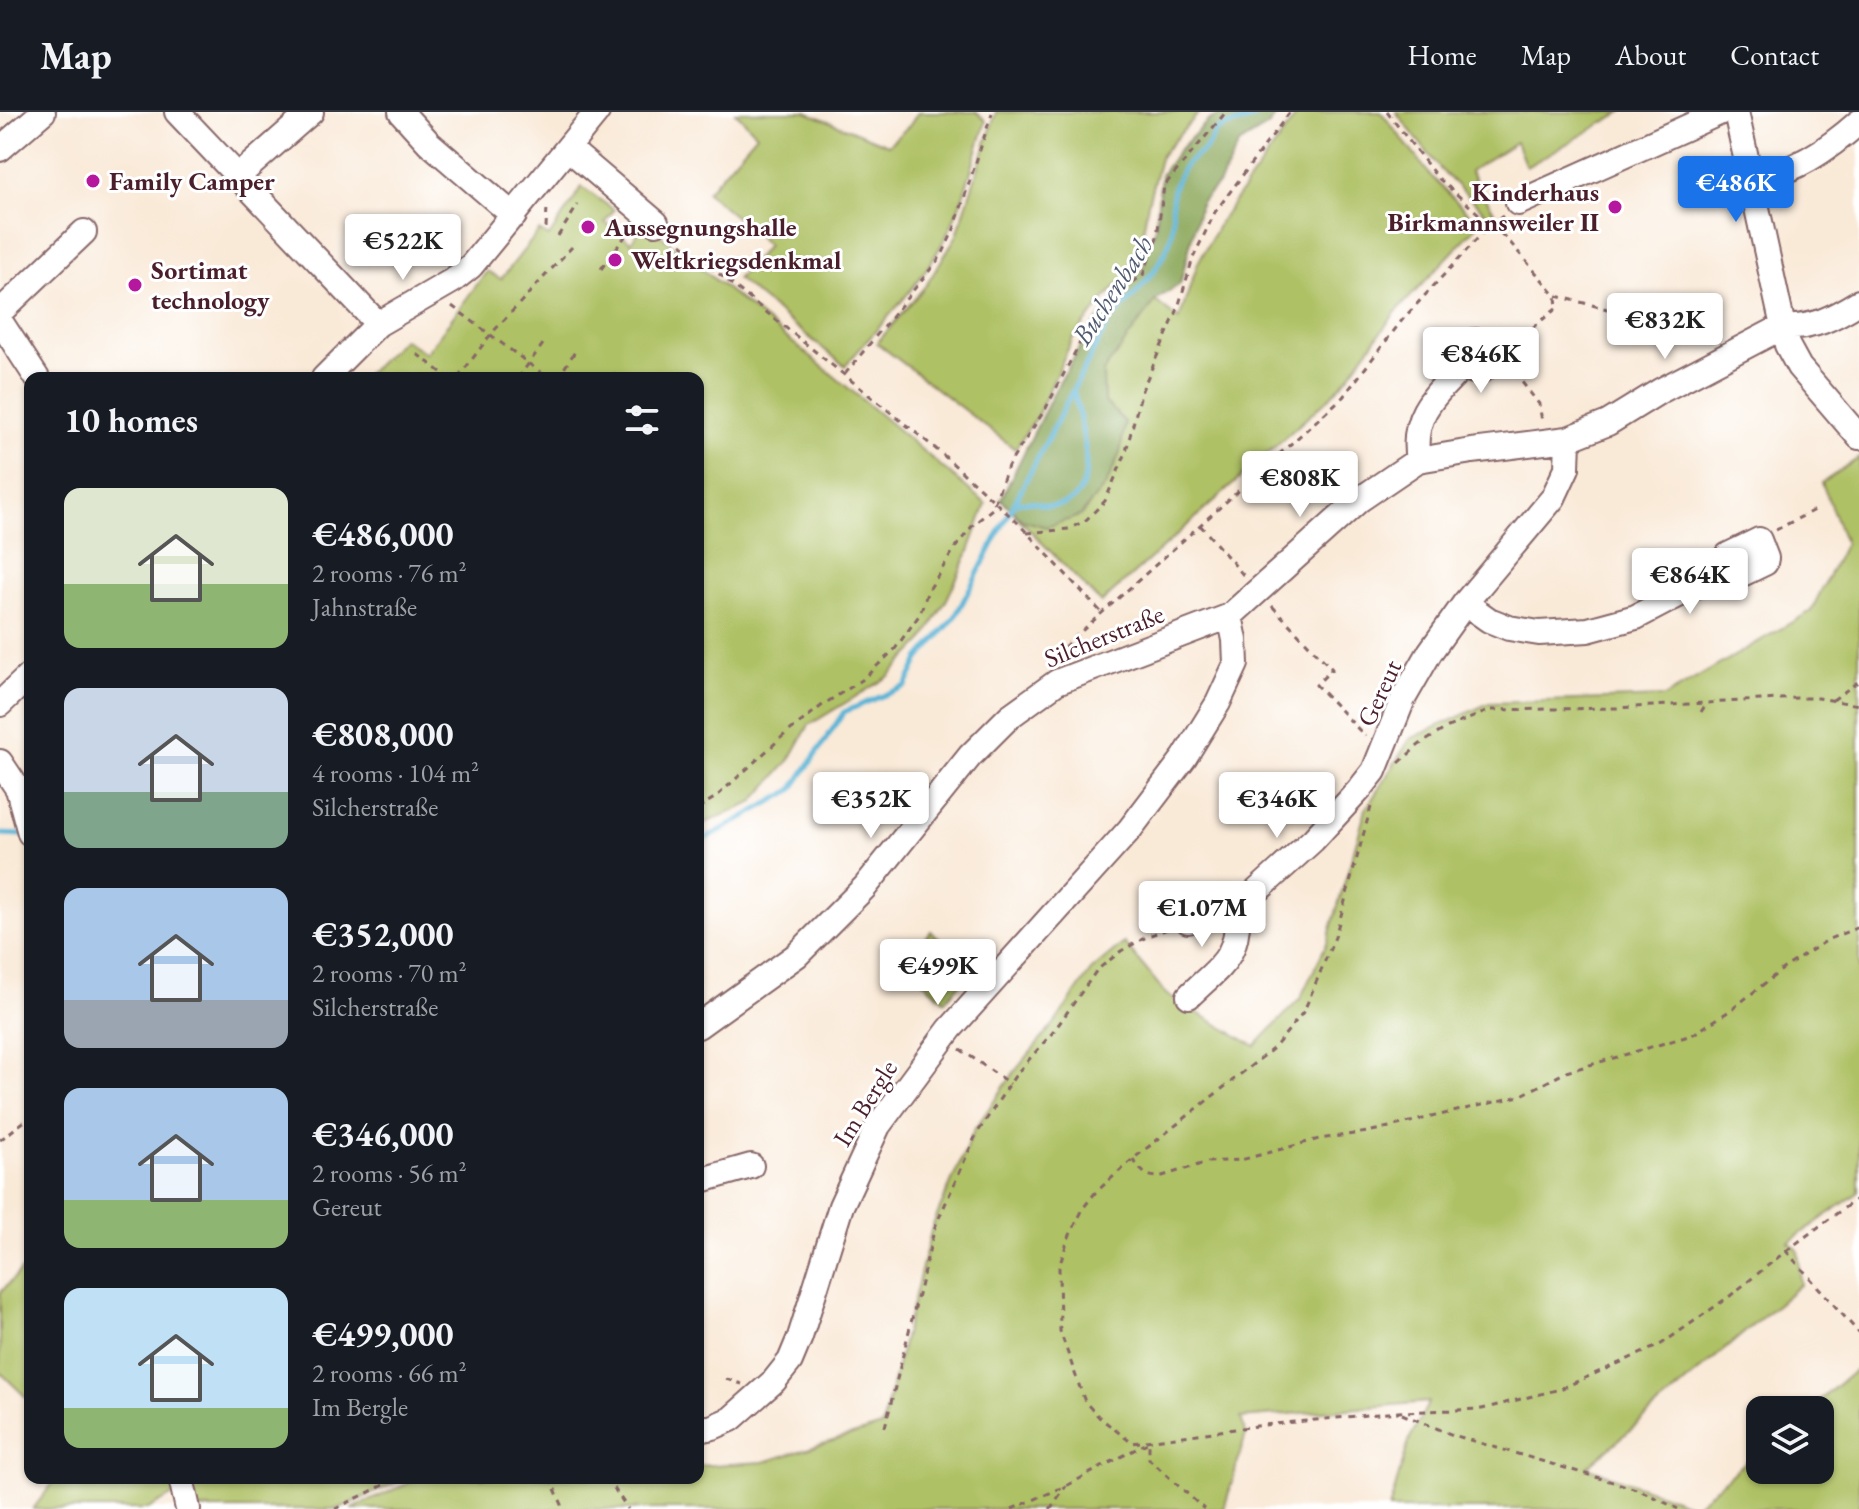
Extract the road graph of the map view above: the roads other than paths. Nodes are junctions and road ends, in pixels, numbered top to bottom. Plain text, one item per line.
1 (43, 112) edge
2 (177, 112) edge
3 (311, 112) edge
4 (401, 112) edge
5 (597, 112) edge
6 (1721, 112) edge
7 (1736, 112) edge
8 (1859, 122) edge
9 (568, 148) junction
10 (0, 149) edge
11 (237, 177) junction
12 (1752, 182) junction
13 (1518, 203) road end
14 (514, 216) junction
15 (656, 223) road end
16 (84, 232) dead end
17 (1859, 302) edge
18 (0, 312) edge
19 (0, 321) edge
20 (378, 324) junction
21 (1782, 327) junction
22 (1496, 356) road end
23 (33, 372) edge
24 (330, 372) edge
25 (1859, 437) edge
26 (1558, 441) junction
27 (1418, 460) junction
28 (1759, 540) road end
29 (1465, 603) junction
30 (1230, 616) junction
31 (24, 681) edge
32 (0, 704) edge
33 (0, 762) edge
34 (24, 809) edge
35 (1237, 909) junction
36 (1188, 921) road end
37 (1189, 996) dead end
38 (704, 1022) edge
39 (751, 1166) dead end
40 (704, 1179) edge
41 (704, 1429) edge
42 (182, 1484) edge
43 (188, 1509) edge

1 - 10 street
2 - 11 street
3 - 11 street
4 - 14 street
5 - 9 street
6 - 13 street
7 - 12 street
8 - 12 street
9 - 14 street
9 - 15 street
11 - 20 street
12 - 21 street
14 - 20 street
16 - 18 street
17 - 21 street
19 - 23 street
20 - 24 street
21 - 25 street
21 - 26 street, Silcherstraße
22 - 27 street
26 - 27 street, Silcherstraße
26 - 29 street, Gereut
27 - 30 street, Silcherstraße
28 - 29 street
29 - 35 street, Gereut
30 - 38 street, Silcherstraße
30 - 41 street, Im Bergle
31 - 32 street
33 - 34 street
35 - 36 street, Gereut
35 - 37 street
39 - 40 street
42 - 43 street

